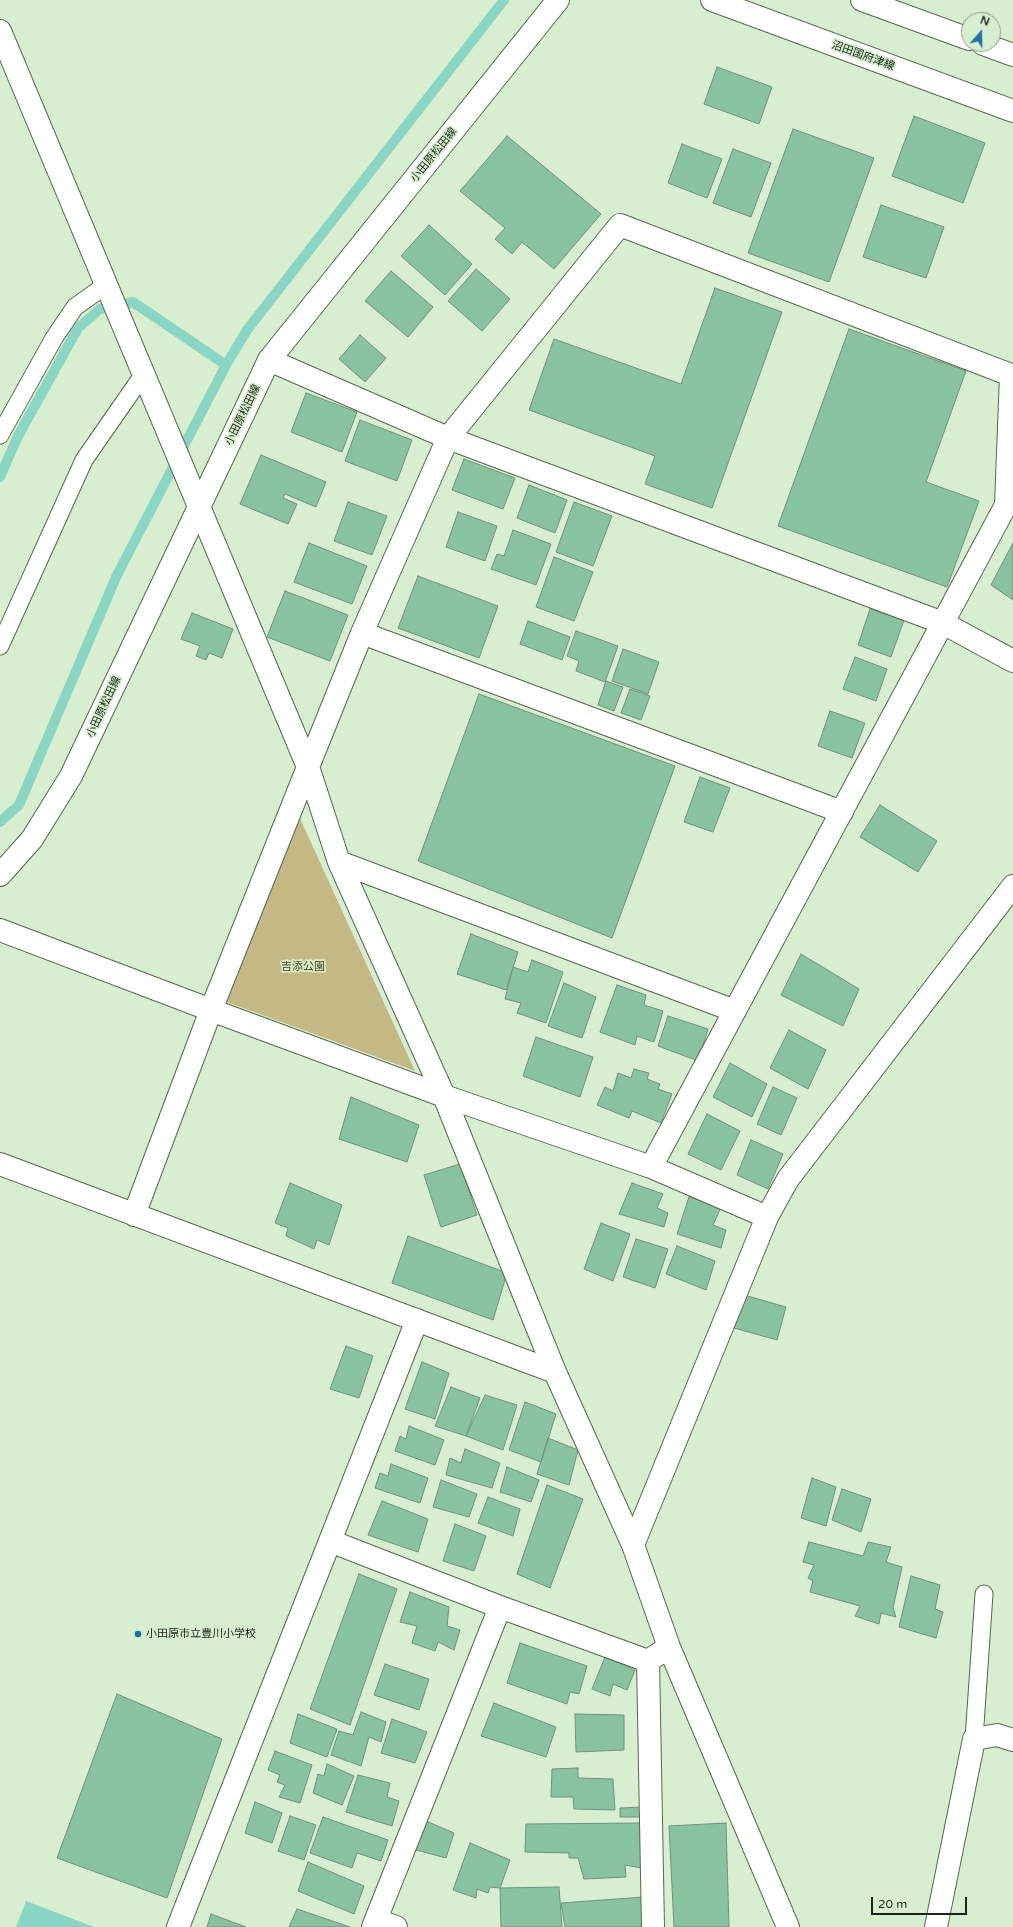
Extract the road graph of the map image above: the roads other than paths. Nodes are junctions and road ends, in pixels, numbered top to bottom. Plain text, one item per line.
1 (558, 0) edge
2 (712, 0) edge
3 (862, 0) edge
4 (0, 30) edge
5 (961, 36) edge
6 (1001, 51) edge
7 (1013, 55) edge
8 (1013, 111) edge
9 (108, 290) junction
10 (269, 360) junction
11 (143, 375) junction
12 (0, 435) edge
13 (448, 438) junction
14 (200, 505) junction
15 (943, 623) junction
16 (362, 633) junction
17 (0, 646) edge
18 (1013, 661) edge
19 (308, 767) junction
20 (842, 812) junction
21 (339, 862) junction
22 (0, 874) edge
23 (1013, 886) edge
24 (0, 930) edge
25 (211, 1010) junction
26 (736, 1010) junction
27 (444, 1096) junction
28 (0, 1164) edge
29 (651, 1167) junction
30 (134, 1215) junction
31 (767, 1217) junction
32 (417, 1320) junction
33 (554, 1372) junction
34 (330, 1541) junction
35 (633, 1545) junction
36 (984, 1594) dead end
37 (500, 1607) junction
38 (669, 1647) junction
39 (648, 1661) junction
40 (974, 1739) junction
41 (1013, 1740) edge
42 (382, 1925) edge
43 (178, 1927) edge
44 (653, 1927) edge
45 (788, 1927) edge
46 (936, 1927) edge

1 - 10 street, 小田原松田線
2 - 8 street, 沼田国府津線
3 - 5 street
4 - 9 street
6 - 7 street
9 - 11 street
9 - 12 lane
10 - 13 street
10 - 14 street, 小田原松田線
11 - 14 street
11 - 17 lane
13 - 15 street
13 - 15 street
13 - 16 street
14 - 19 street
14 - 22 street, 小田原松田線
15 - 18 street
15 - 20 street
16 - 19 street
16 - 20 street
19 - 21 street
19 - 25 street
20 - 26 street
21 - 26 street
21 - 27 street
23 - 31 street
24 - 25 street
25 - 27 street
25 - 30 street
26 - 29 street
27 - 29 street
27 - 33 street
28 - 30 street
29 - 31 street
30 - 32 street
31 - 35 street
32 - 33 street
32 - 34 street
33 - 35 street
34 - 37 street
34 - 43 street
35 - 38 street
36 - 40 lane
37 - 39 street
37 - 42 street
38 - 39 street
38 - 45 street
39 - 44 street
40 - 41 street
40 - 46 street

